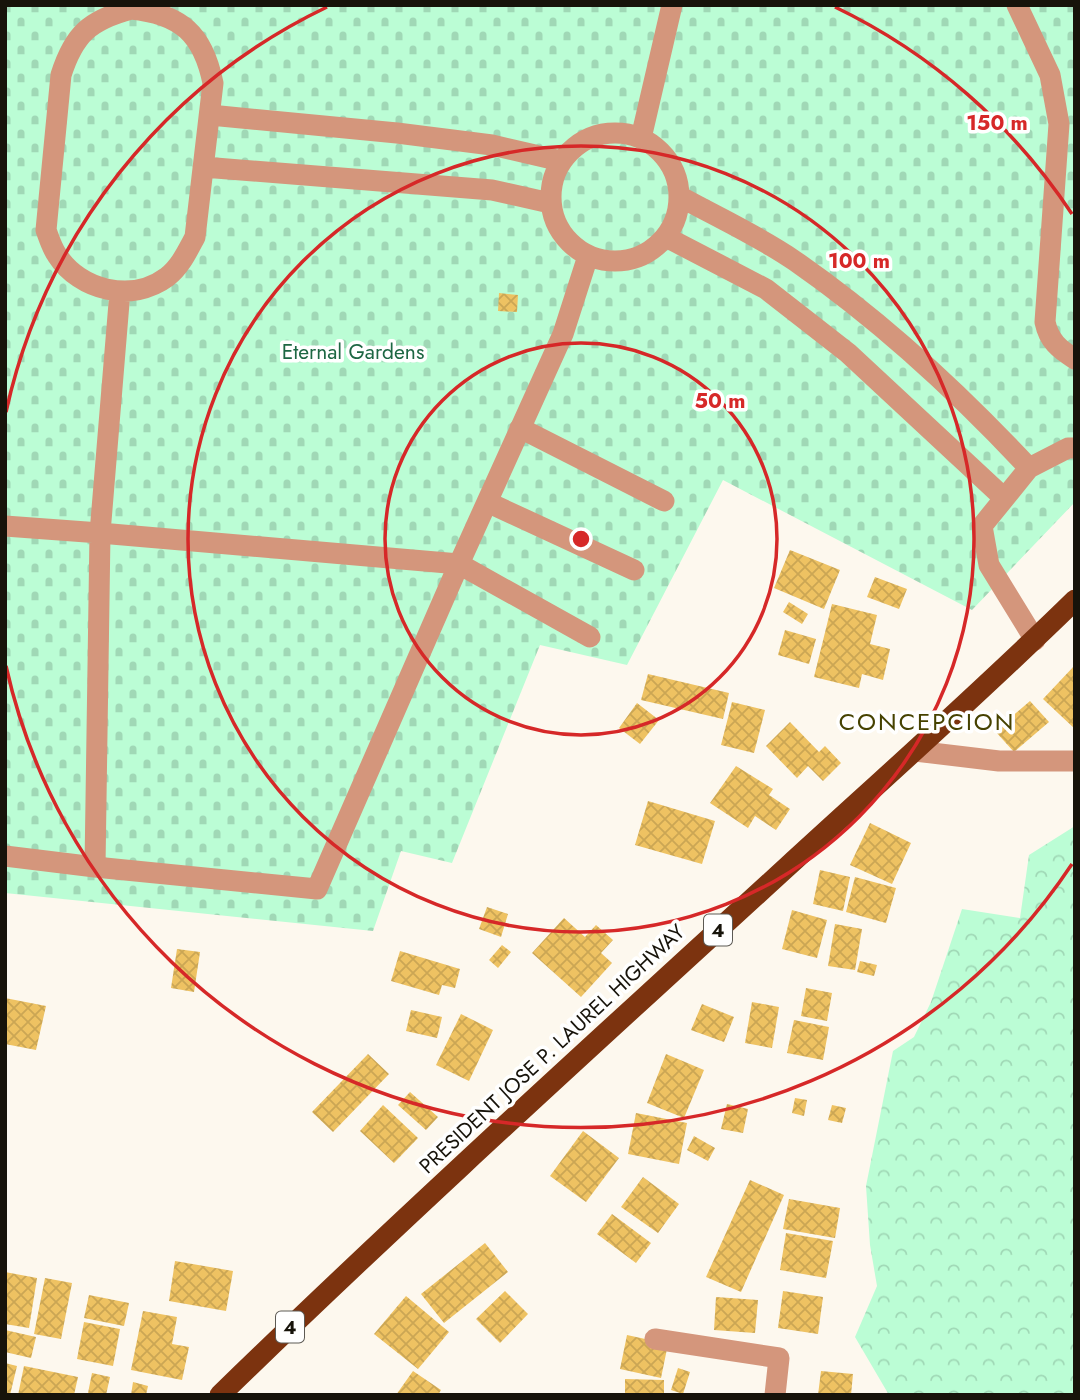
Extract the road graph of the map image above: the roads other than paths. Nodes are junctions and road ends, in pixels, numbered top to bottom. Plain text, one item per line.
1 (672, 5) edge
2 (1017, 5) edge
3 (142, 8) edge
4 (210, 115) junction
5 (641, 138) junction
6 (561, 161) junction
7 (203, 167) junction
8 (679, 196) junction
9 (550, 203) junction
10 (666, 237) junction
11 (588, 256) junction
12 (120, 291) junction
13 (1075, 359) edge
14 (520, 428) junction
15 (1075, 448) edge
16 (1029, 468) junction
17 (1004, 498) junction
18 (664, 501) dead end
19 (487, 502) junction
20 (5, 526) edge
21 (100, 533) junction
22 (459, 564) junction
23 (634, 570) dead end
24 (1070, 610) edge
25 (590, 637) dead end
26 (1035, 640) junction
27 (915, 751) junction
28 (1075, 761) edge
29 (5, 856) edge
30 (95, 867) junction
31 (655, 1339) dead end
32 (219, 1395) edge
33 (775, 1395) edge

1 - 5 street
2 - 13 street
3 - 4 street
3 - 12 street
4 - 6 street
4 - 7 street
5 - 6 street
5 - 8 street
6 - 9 street
7 - 9 street
7 - 12 street
8 - 10 street
8 - 16 street
9 - 11 street
10 - 11 street
10 - 17 street
11 - 14 street
12 - 21 street
14 - 18 street
14 - 19 street
15 - 16 street
16 - 17 street
17 - 26 street
19 - 22 street
19 - 23 street
20 - 21 street
21 - 22 street
21 - 30 street
22 - 25 street
22 - 30 street
24 - 26 highway, PRESIDENT JOSE P. LAUREL HIGHWAY / 4
26 - 27 highway, PRESIDENT JOSE P. LAUREL HIGHWAY / 4
27 - 28 street
27 - 32 highway, PRESIDENT JOSE P. LAUREL HIGHWAY / 4
29 - 30 street
31 - 33 street

